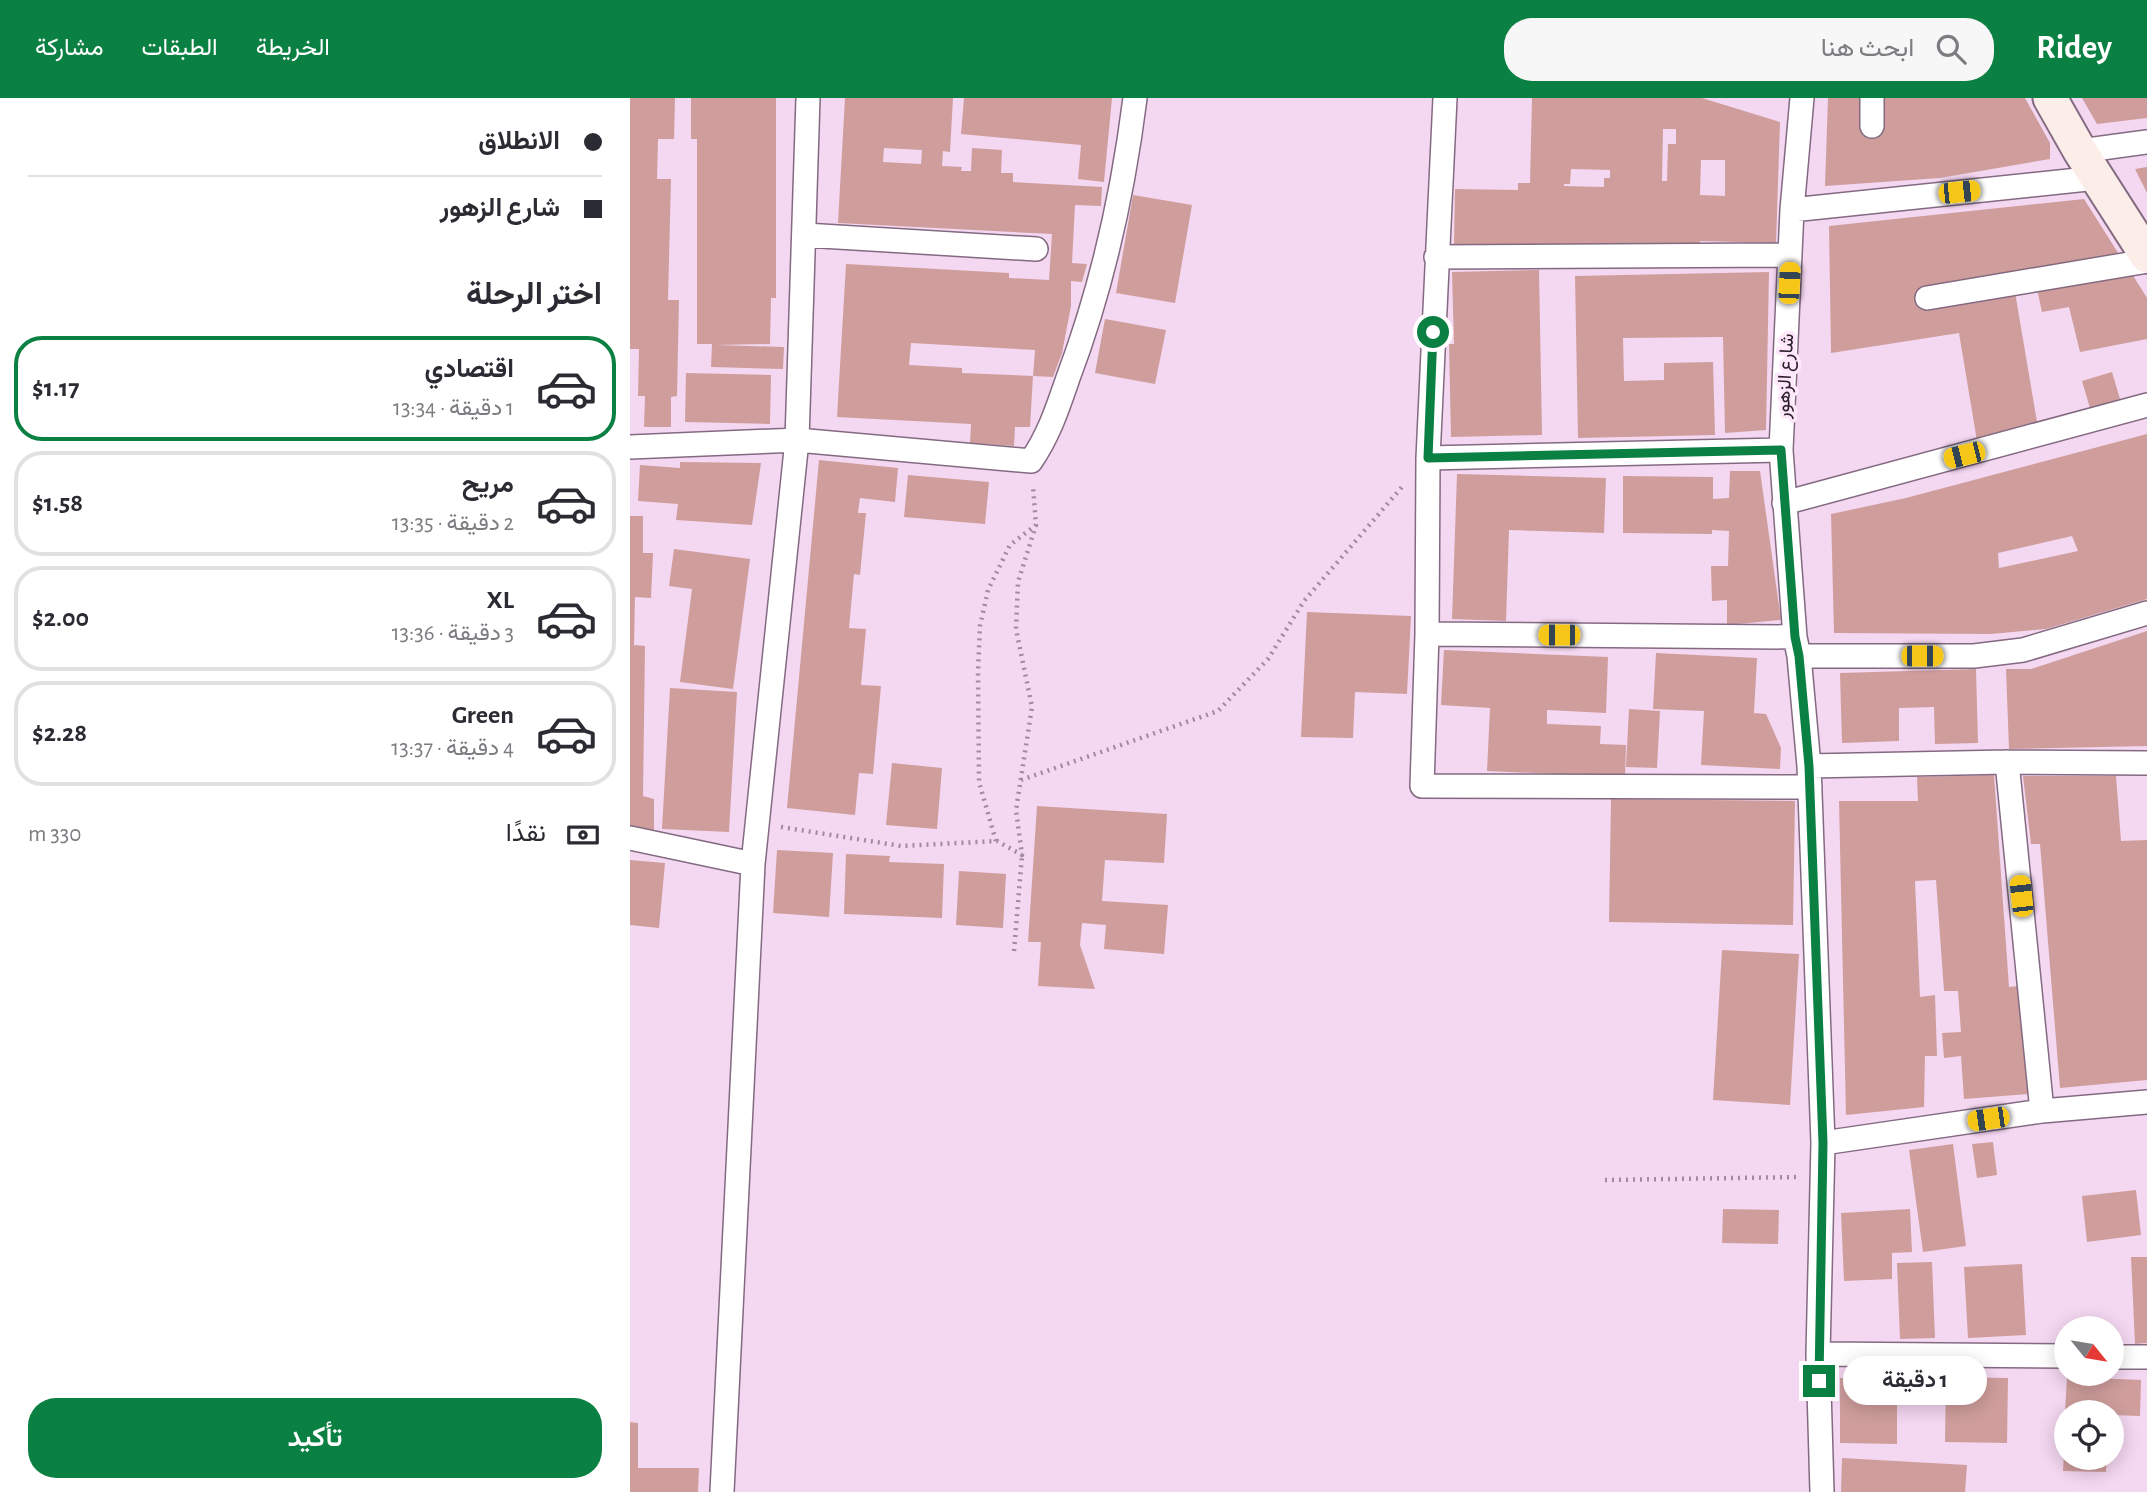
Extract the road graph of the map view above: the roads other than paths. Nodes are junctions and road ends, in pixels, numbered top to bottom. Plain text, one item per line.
1 (808, 98) edge
2 (1135, 98) edge
3 (1445, 98) edge
4 (1801, 98) edge
5 (1872, 98) edge
6 (2050, 98) edge
7 (1871, 126) dead end
8 (2147, 142) edge
9 (2089, 164) junction
10 (1792, 210) junction
11 (805, 235) junction
12 (1036, 249) dead end
13 (1790, 255) junction
14 (1436, 257) junction
15 (2147, 258) edge
16 (1927, 298) dead end
17 (2147, 405) edge
18 (797, 440) junction
19 (630, 447) edge
20 (1781, 450) junction
21 (1428, 458) junction
22 (1784, 503) junction
23 (2147, 613) edge
24 (1427, 634) junction
25 (1797, 647) junction
26 (2007, 762) junction
27 (2147, 763) edge
28 (1809, 776) junction
29 (630, 838) edge
30 (752, 864) junction
31 (2147, 1102) edge
32 (2042, 1111) junction
33 (1823, 1143) junction
34 (1818, 1354) junction
35 (2054, 1356) edge
36 (2124, 1357) edge
37 (2147, 1357) edge
38 (722, 1492) edge
39 (1822, 1492) edge

1 - 11 street
2 - 18 street
3 - 14 street
4 - 10 street, شارع الزهور
5 - 7 street
6 - 9 street
8 - 9 street
9 - 10 street
9 - 15 street
10 - 13 street, شارع الزهور
11 - 12 street
11 - 18 street
13 - 14 street
13 - 20 street, شارع الزهور
14 - 21 street
15 - 16 street
17 - 22 street
18 - 19 street
18 - 30 street
20 - 21 street
20 - 22 street, شارع الزهور
21 - 24 street
22 - 25 street, شارع الزهور
23 - 25 street
24 - 25 street
24 - 28 street
25 - 28 street, شارع الزهور
26 - 27 street
26 - 28 street
26 - 32 street
28 - 33 street, شارع الزهور
29 - 30 street
30 - 38 street
31 - 32 street
32 - 33 street
33 - 34 street, شارع الزهور
34 - 35 street
34 - 39 street, شارع الزهور
36 - 37 street

